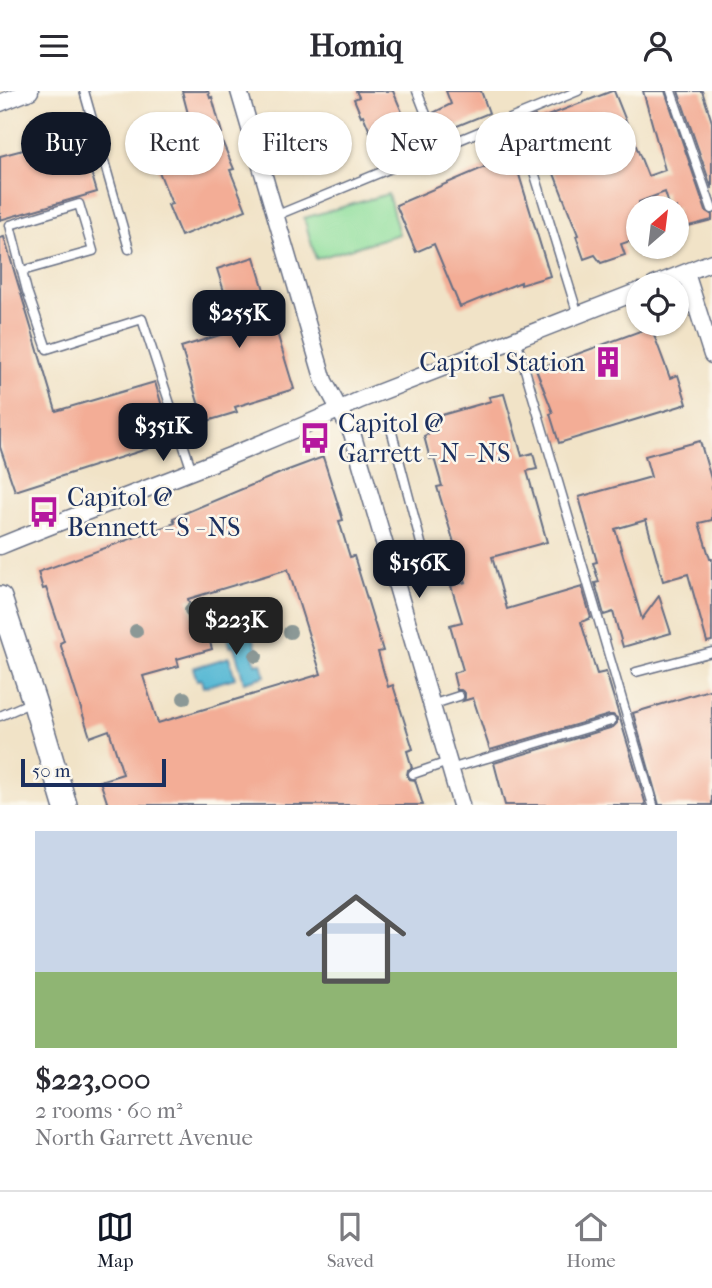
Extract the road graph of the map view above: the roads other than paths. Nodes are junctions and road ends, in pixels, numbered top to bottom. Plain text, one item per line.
1 (30, 91) edge
2 (83, 91) edge
3 (239, 91) edge
4 (417, 91) edge
5 (578, 91) edge
6 (671, 91) edge
7 (0, 103) edge
8 (425, 112) edge
9 (461, 139) edge
10 (374, 175) edge
11 (535, 175) edge
12 (712, 209) edge
13 (275, 216) junction
14 (129, 249) dead end
15 (712, 262) edge
16 (22, 271) junction
17 (686, 273) edge
18 (689, 282) edge
19 (626, 296) edge
20 (578, 315) junction
21 (516, 339) junction
22 (712, 355) edge
23 (340, 409) junction
24 (390, 425) dead end
25 (192, 471) junction
26 (0, 546) edge
27 (389, 563) junction
28 (0, 598) edge
29 (712, 652) edge
30 (636, 671) dead end
31 (460, 697) dead end
32 (34, 701) junction
33 (431, 705) junction
34 (0, 716) edge
35 (611, 721) dead end
36 (449, 765) junction
37 (414, 774) dead end
38 (65, 805) edge
39 (461, 805) edge
40 (653, 805) edge

1 - 7 street
2 - 14 lane
3 - 13 street
4 - 8 lane
5 - 9 lane
6 - 12 lane
10 - 13 lane
11 - 20 lane
13 - 23 street
15 - 17 street
16 - 16 lane
16 - 25 lane
18 - 22 street
19 - 20 street
20 - 21 street
21 - 23 street
21 - 40 lane
23 - 25 street
23 - 27 street
24 - 27 lane
25 - 26 street
27 - 33 street
28 - 32 street
29 - 30 lane
31 - 33 lane
32 - 34 lane
32 - 38 street
33 - 36 street
35 - 36 lane
36 - 37 lane
36 - 39 street

